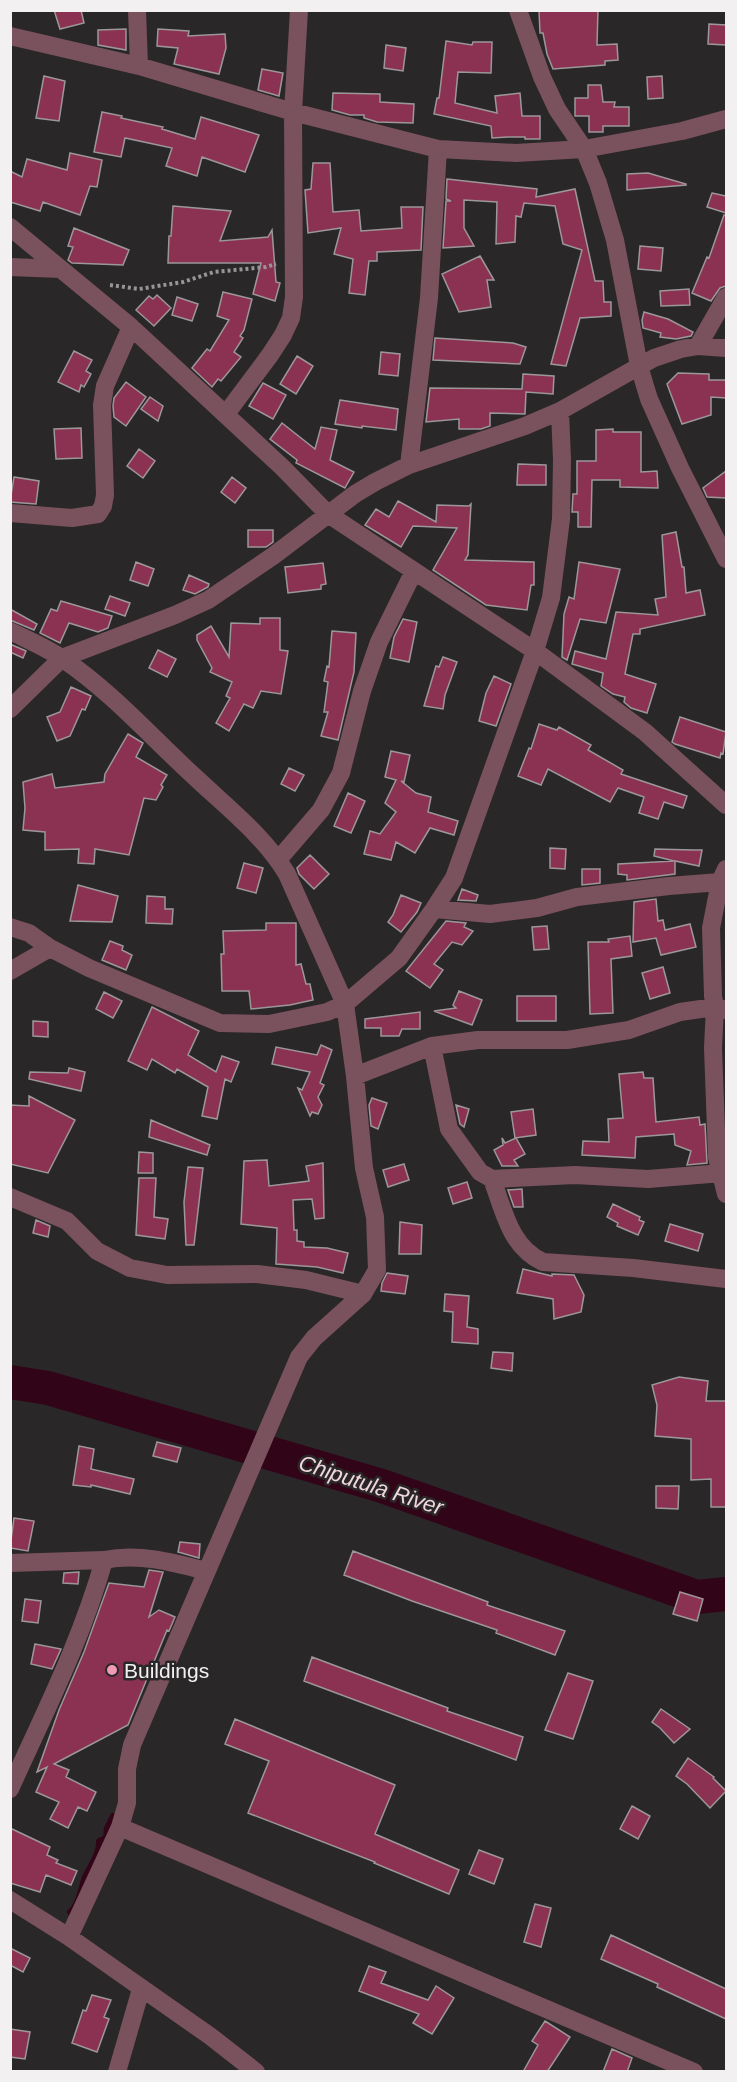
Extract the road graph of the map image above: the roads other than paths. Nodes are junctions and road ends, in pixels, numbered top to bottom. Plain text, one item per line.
1 (137, 10) edge
2 (298, 10) edge
3 (518, 10) edge
4 (10, 36) edge
5 (139, 66) junction
6 (293, 112) junction
7 (726, 119) edge
8 (438, 149) junction
9 (584, 149) junction
10 (10, 227) edge
11 (10, 267) edge
12 (61, 269) junction
13 (726, 297) edge
14 (131, 327) junction
15 (698, 346) junction
16 (726, 348) edge
17 (639, 366) junction
18 (560, 411) junction
19 (226, 414) junction
20 (409, 465) junction
21 (10, 513) edge
22 (328, 514) junction
23 (726, 559) edge
24 (414, 571) junction
25 (10, 631) edge
26 (536, 651) junction
27 (62, 658) junction
28 (10, 709) edge
29 (726, 805) edge
30 (278, 860) junction
31 (723, 876) edge
32 (434, 909) junction
33 (10, 927) edge
34 (50, 948) junction
35 (10, 971) edge
36 (345, 1004) junction
37 (721, 1009) edge
38 (432, 1047) junction
39 (356, 1076) junction
40 (722, 1173) junction
41 (492, 1179) junction
42 (726, 1194) edge
43 (10, 1197) edge
44 (726, 1279) edge
45 (363, 1294) junction
46 (104, 1560) junction
47 (10, 1563) edge
48 (206, 1571) junction
49 (10, 1788) edge
50 (120, 1827) junction
51 (10, 1900) edge
52 (69, 1937) junction
53 (141, 1989) junction
54 (117, 2072) edge
55 (256, 2072) edge
56 (694, 2072) edge

1 - 5 street
2 - 6 street
3 - 9 street
4 - 5 street
5 - 6 street
6 - 8 street
6 - 19 street
7 - 9 street
8 - 9 street
8 - 20 street
9 - 17 street
10 - 12 street
11 - 12 street
12 - 14 street
13 - 15 street
14 - 19 street
14 - 21 street
15 - 16 street
15 - 17 street
17 - 18 street
17 - 23 street
18 - 20 street
18 - 26 street
19 - 22 street
20 - 22 street
22 - 24 street
22 - 27 street
24 - 26 street
24 - 30 street
25 - 27 street
26 - 29 street
26 - 32 street
27 - 28 street
27 - 30 street
30 - 36 street
31 - 32 street
31 - 37 street
32 - 36 street
33 - 34 street
34 - 35 street
34 - 36 street
36 - 39 street
37 - 38 street
37 - 40 street
38 - 39 street
38 - 41 street
39 - 45 street
40 - 41 street
40 - 42 street
41 - 44 street
43 - 45 street
45 - 48 street
46 - 47 street
46 - 48 street
46 - 49 street
48 - 50 street
50 - 52 street
50 - 56 street
51 - 52 street
52 - 53 street
53 - 54 street
53 - 55 street

